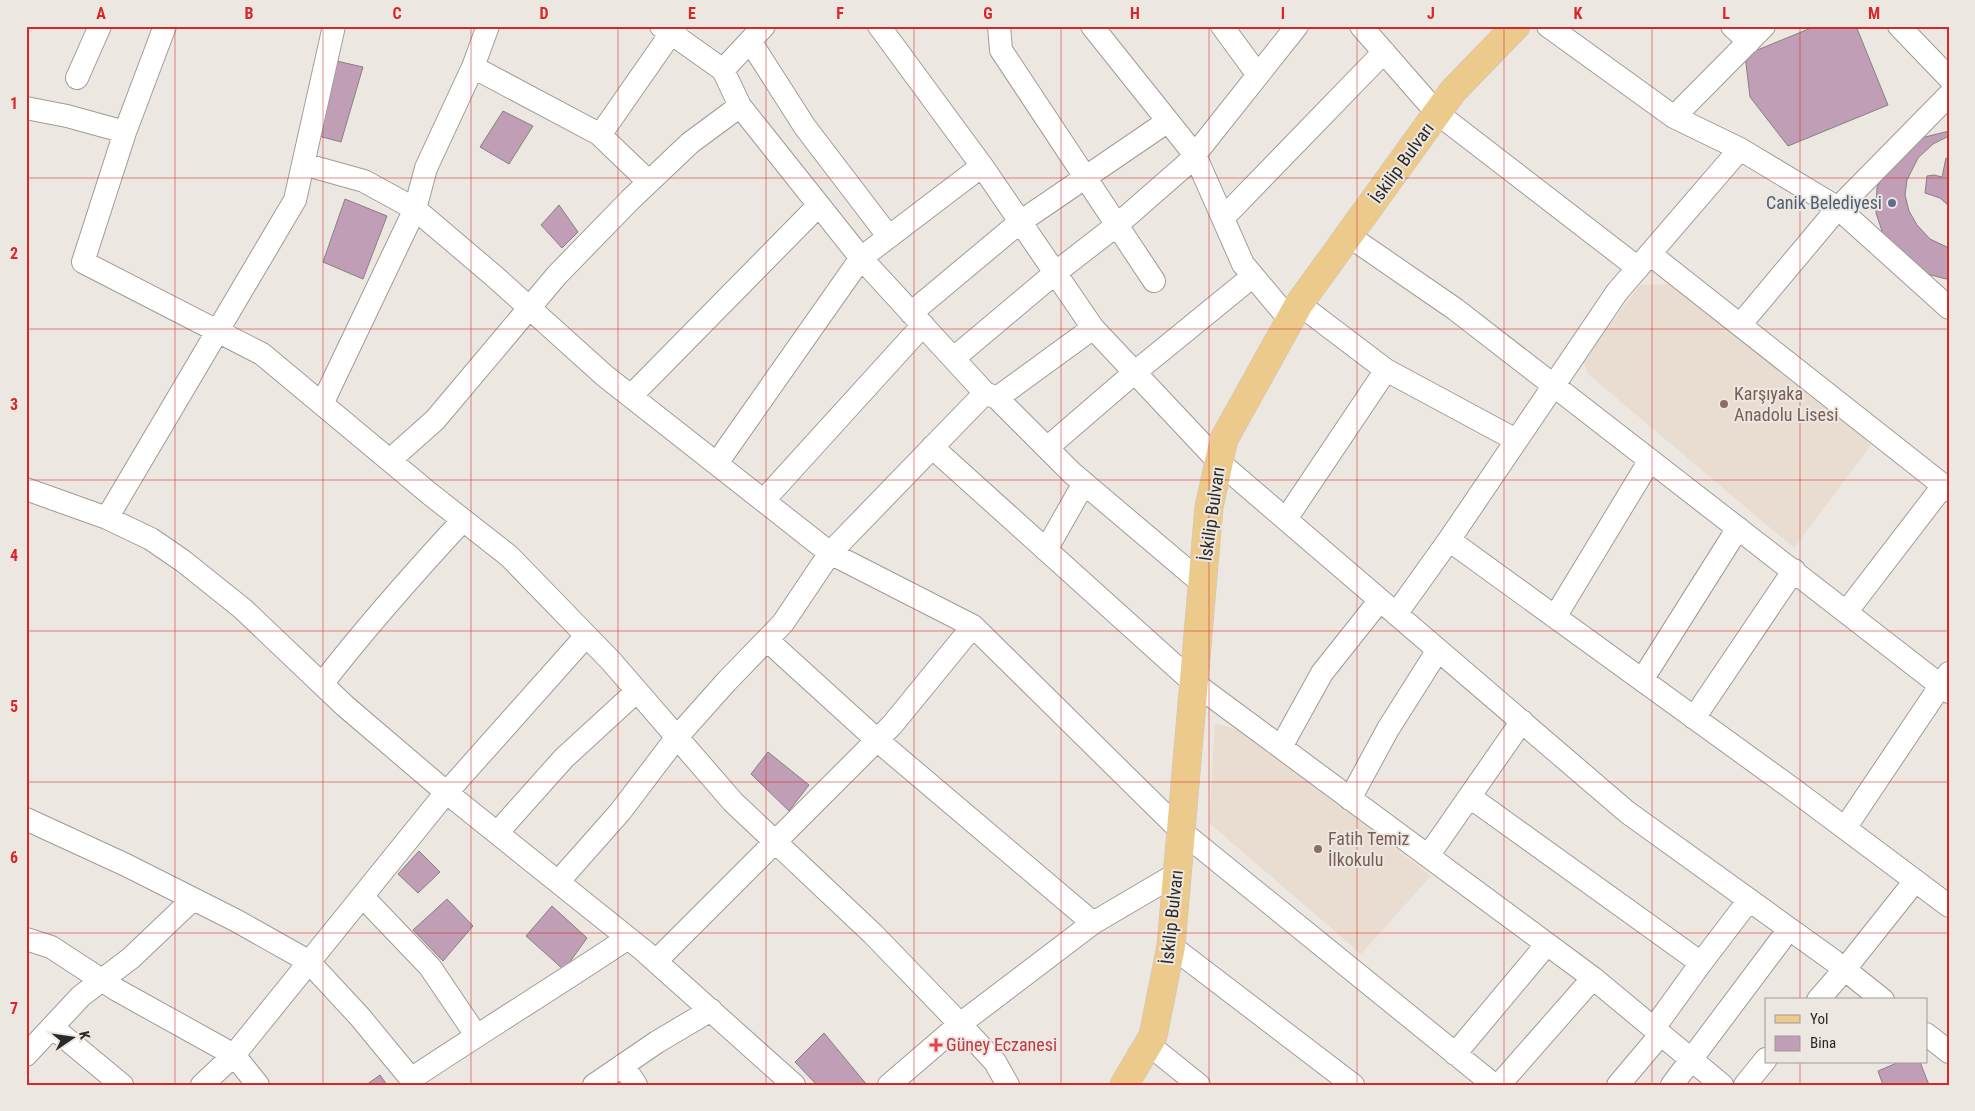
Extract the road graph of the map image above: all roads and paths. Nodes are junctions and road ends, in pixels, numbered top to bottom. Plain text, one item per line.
1 (100, 26) edge
2 (165, 26) edge
3 (334, 26) edge
4 (488, 26) edge
5 (879, 26) edge
6 (999, 26) edge
7 (1092, 26) edge
8 (1222, 26) edge
9 (1297, 26) edge
10 (1361, 26) edge
11 (1516, 26) edge
12 (1548, 26) edge
13 (1732, 26) edge
14 (1764, 26) edge
15 (1899, 26) edge
16 (669, 29) edge
17 (757, 34) edge
18 (1749, 42) junction
19 (1384, 52) junction
20 (473, 67) junction
21 (723, 70) junction
22 (1258, 75) junction
23 (77, 78) dead end
24 (1949, 78) edge
25 (1949, 95) edge
26 (740, 106) junction
27 (26, 108) edge
28 (1438, 113) junction
29 (1674, 117) junction
30 (1168, 121) junction
31 (125, 132) junction
32 (599, 134) junction
33 (1740, 149) junction
34 (1194, 155) junction
35 (303, 164) junction
36 (982, 166) junction
37 (1086, 178) junction
38 (649, 182) junction
39 (819, 205) junction
40 (1838, 208) junction
41 (415, 209) junction
42 (1222, 218) junction
43 (1020, 222) junction
44 (1117, 225) junction
45 (1349, 236) junction
46 (889, 237) junction
47 (861, 258) junction
48 (1644, 261) junction
49 (1055, 273) junction
50 (1253, 276) junction
51 (1154, 281) dead end
52 (1949, 308) edge
53 (530, 309) junction
54 (1295, 312) junction
55 (917, 319) junction
56 (1740, 325) junction
57 (1093, 328) junction
58 (218, 330) junction
59 (954, 358) junction
60 (1386, 370) junction
61 (1134, 373) junction
62 (1554, 386) junction
63 (991, 395) junction
64 (631, 396) junction
65 (322, 404) junction
66 (1516, 440) junction
67 (932, 447) junction
68 (1047, 448) junction
69 (390, 460) junction
70 (1650, 460) junction
71 (1219, 462) junction
72 (717, 463) junction
73 (1084, 483) junction
74 (1946, 488) edge
75 (26, 489) edge
76 (764, 500) junction
77 (107, 518) junction
78 (1286, 519) junction
79 (463, 520) junction
80 (1738, 528) junction
81 (1449, 540) junction
82 (1046, 550) junction
83 (830, 553) junction
84 (1794, 570) junction
85 (1202, 583) junction
86 (1388, 607) junction
87 (1846, 611) junction
88 (1555, 617) junction
89 (973, 626) junction
90 (586, 636) junction
91 (767, 640) junction
92 (1438, 650) junction
93 (1642, 680) junction
94 (1194, 683) junction
95 (1946, 683) edge
96 (322, 684) junction
97 (637, 691) junction
98 (1694, 718) junction
99 (1522, 721) junction
100 (677, 737) junction
101 (877, 740) junction
102 (1281, 747) junction
103 (446, 793) junction
104 (1470, 797) junction
105 (1350, 799) junction
106 (26, 819) edge
107 (1845, 828) junction
108 (1181, 831) junction
109 (497, 833) junction
110 (776, 842) junction
111 (1428, 856) junction
112 (1178, 874) junction
113 (1915, 881) junction
114 (558, 882) junction
115 (363, 897) junction
116 (193, 899) junction
117 (1749, 900) junction
118 (1949, 906) edge
119 (1093, 923) junction
120 (1789, 929) junction
121 (628, 938) junction
122 (26, 939) edge
123 (1547, 944) junction
124 (1171, 946) junction
125 (308, 961) junction
126 (656, 961) junction
127 (1700, 963) junction
128 (1845, 969) junction
129 (1593, 978) junction
130 (103, 980) junction
131 (1820, 998) edge
132 (1881, 998) edge
133 (711, 1010) junction
134 (960, 1024) junction
135 (52, 1027) junction
136 (1657, 1031) junction
137 (476, 1035) junction
138 (1928, 1036) edge
139 (1148, 1044) junction
140 (1949, 1052) edge
141 (1456, 1054) junction
142 (26, 1055) edge
143 (234, 1055) junction
144 (1690, 1059) junction
145 (1765, 1060) edge
146 (623, 1065) junction
147 (414, 1082) edge
148 (122, 1085) edge
149 (202, 1085) edge
150 (258, 1085) edge
151 (594, 1085) edge
152 (636, 1085) edge
153 (794, 1085) edge
154 (890, 1085) edge
155 (1008, 1085) edge
156 (1124, 1085) edge
157 (1199, 1085) edge
158 (1353, 1085) edge
159 (1494, 1085) edge
160 (1499, 1085) edge
161 (1618, 1085) edge
162 (1672, 1085) edge
163 (1722, 1085) edge
164 (1745, 1085) edge

1 - 23 street
2 - 31 street
3 - 35 street
4 - 20 street
5 - 36 street
6 - 37 street
7 - 30 street
8 - 22 street
9 - 22 street
10 - 19 street
11 - 28 main road, İskilip Bulvarı
12 - 29 street
13 - 18 street
14 - 18 street
15 - 24 street
16 - 21 street
16 - 32 street
17 - 21 street
17 - 46 street
18 - 29 street
19 - 28 street
19 - 42 street
20 - 32 street
20 - 41 street
21 - 26 street
22 - 34 street
25 - 40 street
26 - 38 street
26 - 39 street
27 - 31 street
28 - 45 main road, İskilip Bulvarı
28 - 48 street
29 - 33 street
30 - 34 street
30 - 37 street
31 - 58 street
32 - 38 street
33 - 40 street
33 - 48 street
34 - 42 street
34 - 44 street
35 - 41 street
35 - 58 street
36 - 43 street
36 - 46 street
37 - 43 street
37 - 44 street
38 - 53 street
39 - 47 street
39 - 64 street
40 - 52 street
40 - 56 street
41 - 53 street
41 - 65 street
42 - 50 street
43 - 49 street
43 - 55 street
44 - 49 street
44 - 51 street
45 - 54 main road, İskilip Bulvarı
45 - 62 street
46 - 47 street
47 - 55 street
47 - 72 street
48 - 56 street
48 - 62 street
49 - 57 street
49 - 59 street
50 - 54 street
50 - 61 street
53 - 64 street
53 - 69 street
54 - 60 street
54 - 71 main road, İskilip Bulvarı
55 - 59 street
55 - 76 street
56 - 74 street
57 - 61 street
57 - 63 street
58 - 65 street
58 - 77 street
59 - 63 street
60 - 66 street
60 - 78 street
61 - 68 street
61 - 71 street
62 - 66 street
62 - 70 street
63 - 67 street
63 - 68 street
64 - 72 street
65 - 69 street
66 - 81 street
67 - 82 street
67 - 83 street
68 - 73 street
69 - 79 street
70 - 80 street
70 - 88 street
71 - 78 street
71 - 85 main road, İskilip Bulvarı
72 - 76 street
73 - 82 street
73 - 85 street
74 - 87 street
75 - 77 street
76 - 83 street
77 - 96 street
78 - 86 street
79 - 90 street
79 - 96 street
80 - 84 street
80 - 93 street
81 - 86 street
81 - 88 street
82 - 94 street
83 - 89 street
83 - 91 street
84 - 87 street
84 - 98 street
85 - 94 main road, İskilip Bulvarı
86 - 92 street
86 - 102 street
87 - 95 street
88 - 93 street
89 - 101 street
89 - 108 street
90 - 97 street
90 - 103 street
91 - 100 street
91 - 101 street
92 - 99 street
92 - 105 street
93 - 98 street
94 - 102 street
94 - 108 main road, İskilip Bulvarı
95 - 107 street
96 - 103 street
97 - 100 street
97 - 109 street
98 - 107 street
99 - 104 street
99 - 117 street
100 - 110 street
100 - 114 street
101 - 110 street
101 - 119 street
102 - 105 street
103 - 109 street
103 - 115 street
104 - 111 street
104 - 127 street
105 - 111 street
106 - 116 street
107 - 113 street
108 - 112 main road, İskilip Bulvarı
108 - 141 street
109 - 114 street
110 - 126 street
110 - 134 street
111 - 123 street
112 - 119 street
112 - 124 main road, İskilip Bulvarı
113 - 118 street
113 - 128 street
114 - 121 street
115 - 125 street
115 - 137 street
116 - 125 street
116 - 130 street
117 - 120 street
117 - 127 street
119 - 134 street
120 - 128 street
120 - 144 street
121 - 126 street
121 - 137 street
122 - 130 street
123 - 129 street
123 - 141 street
124 - 139 main road, İskilip Bulvarı
124 - 158 street
125 - 143 street
125 - 147 street
126 - 133 street
127 - 136 street
128 - 131 street
128 - 132 street
129 - 136 street
129 - 160 street
130 - 135 street
130 - 143 street
133 - 146 street
133 - 153 street
134 - 154 street
134 - 155 street
135 - 142 street
135 - 148 street
136 - 144 street
136 - 161 street
137 - 147 street
138 - 140 street
139 - 156 main road, İskilip Bulvarı
139 - 157 street
141 - 159 street
143 - 149 street
143 - 150 street
144 - 162 street
144 - 163 street
145 - 164 street
146 - 151 street
146 - 152 street

